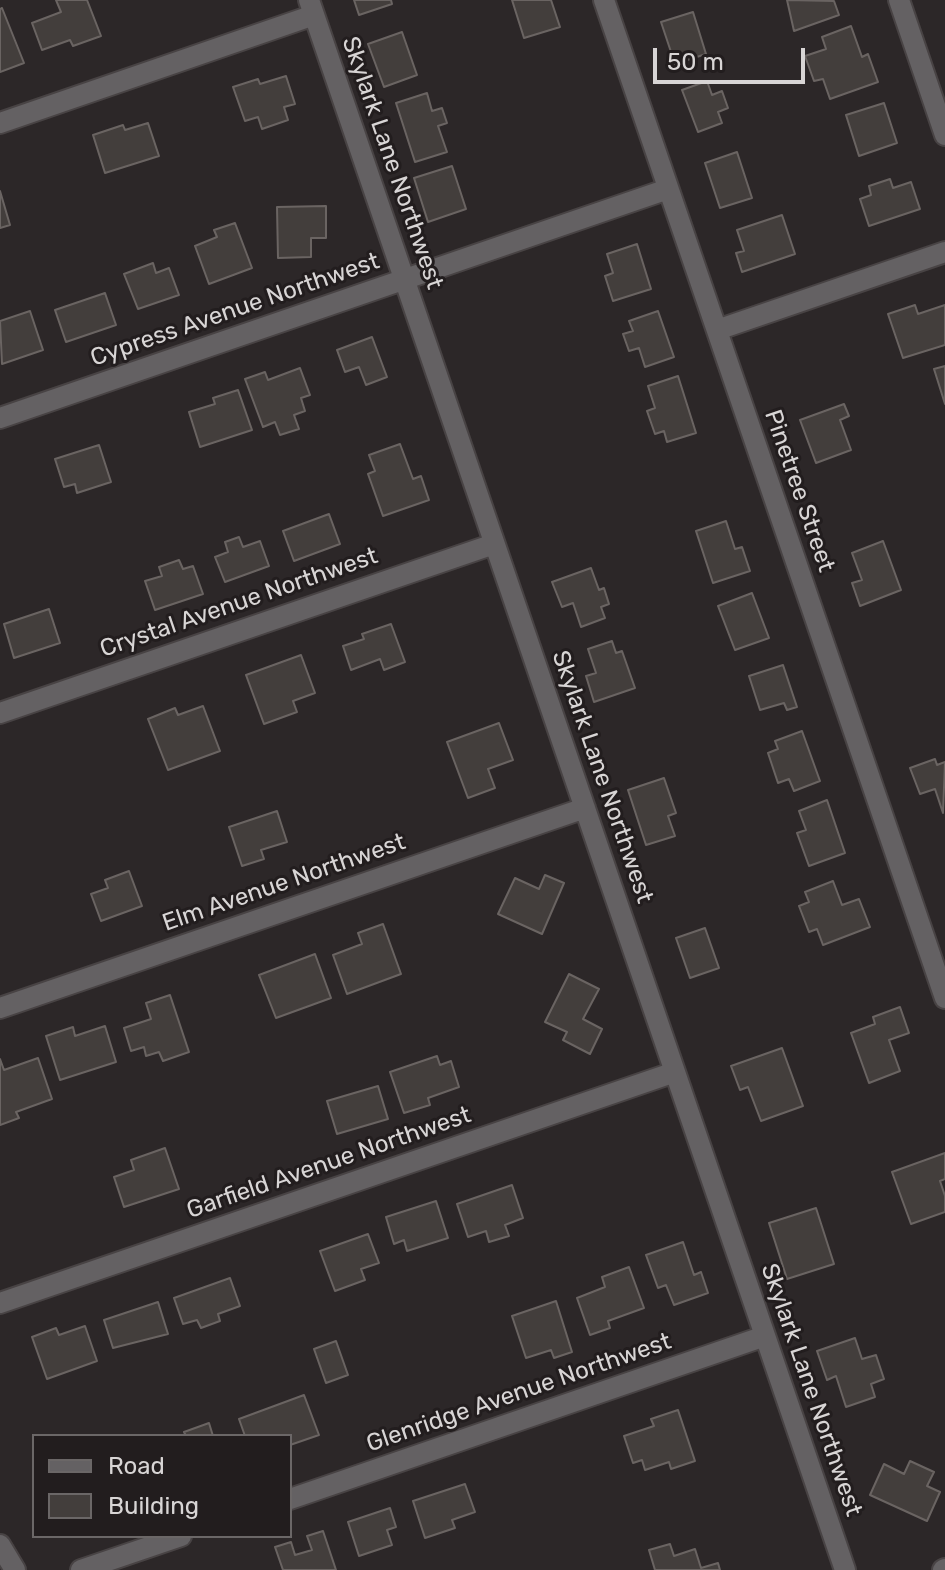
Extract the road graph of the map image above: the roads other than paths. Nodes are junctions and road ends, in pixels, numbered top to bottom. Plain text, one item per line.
1 (604, 0) edge
2 (899, 0) edge
3 (312, 8) edge
4 (0, 123) edge
5 (945, 135) edge
6 (668, 189) junction
7 (945, 252) edge
8 (404, 279) junction
9 (717, 330) junction
10 (0, 418) edge
11 (494, 544) junction
12 (0, 713) edge
13 (585, 808) junction
14 (945, 998) edge
15 (0, 1008) edge
16 (675, 1072) junction
17 (0, 1303) edge
18 (765, 1336) junction
19 (292, 1498) edge
20 (175, 1538) edge
21 (0, 1545) edge
22 (15, 1570) edge
23 (81, 1570) edge
24 (845, 1570) edge

1 - 6 street, Pinetree Street
2 - 5 street
3 - 4 street
3 - 8 street, Skylark Lane Northwest
6 - 8 street, Cypress Avenue Northwest
6 - 9 street, Pinetree Street
7 - 9 street
8 - 10 street, Cypress Avenue Northwest
8 - 11 street, Skylark Lane Northwest
9 - 14 street, Pinetree Street
11 - 12 street, Crystal Avenue Northwest
11 - 13 street, Skylark Lane Northwest
13 - 15 street, Elm Avenue Northwest
13 - 16 street, Skylark Lane Northwest
16 - 17 street, Garfield Avenue Northwest
16 - 18 street, Skylark Lane Northwest
18 - 19 street, Glenridge Avenue Northwest
18 - 24 street, Skylark Lane Northwest
20 - 23 street
21 - 22 street

